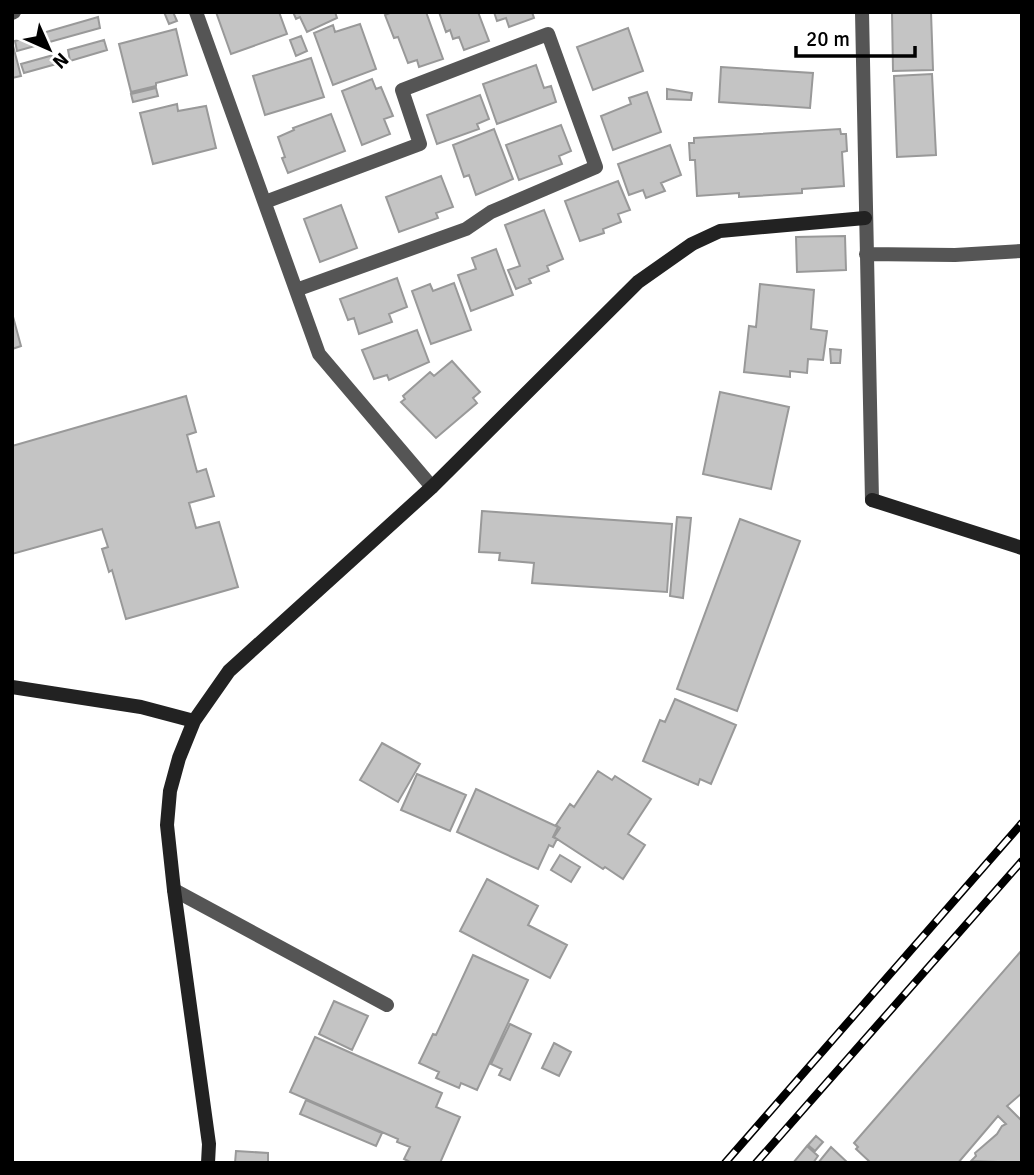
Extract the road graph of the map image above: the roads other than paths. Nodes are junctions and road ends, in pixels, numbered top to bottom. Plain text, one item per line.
1 (196, 12) edge
2 (862, 12) edge
3 (265, 202) junction
4 (865, 218) junction
5 (1022, 251) edge
6 (866, 254) junction
7 (296, 290) junction
8 (432, 487) junction
9 (1022, 548) edge
10 (12, 687) edge
11 (194, 721) junction
12 (174, 890) junction
13 (387, 1005) dead end
14 (208, 1163) edge

1 - 3 street
2 - 4 street
3 - 7 street
3 - 7 street
4 - 6 street
4 - 8 street
5 - 6 street
6 - 9 street
7 - 8 street
8 - 11 street
10 - 11 street
11 - 12 street
12 - 13 street
12 - 14 street

